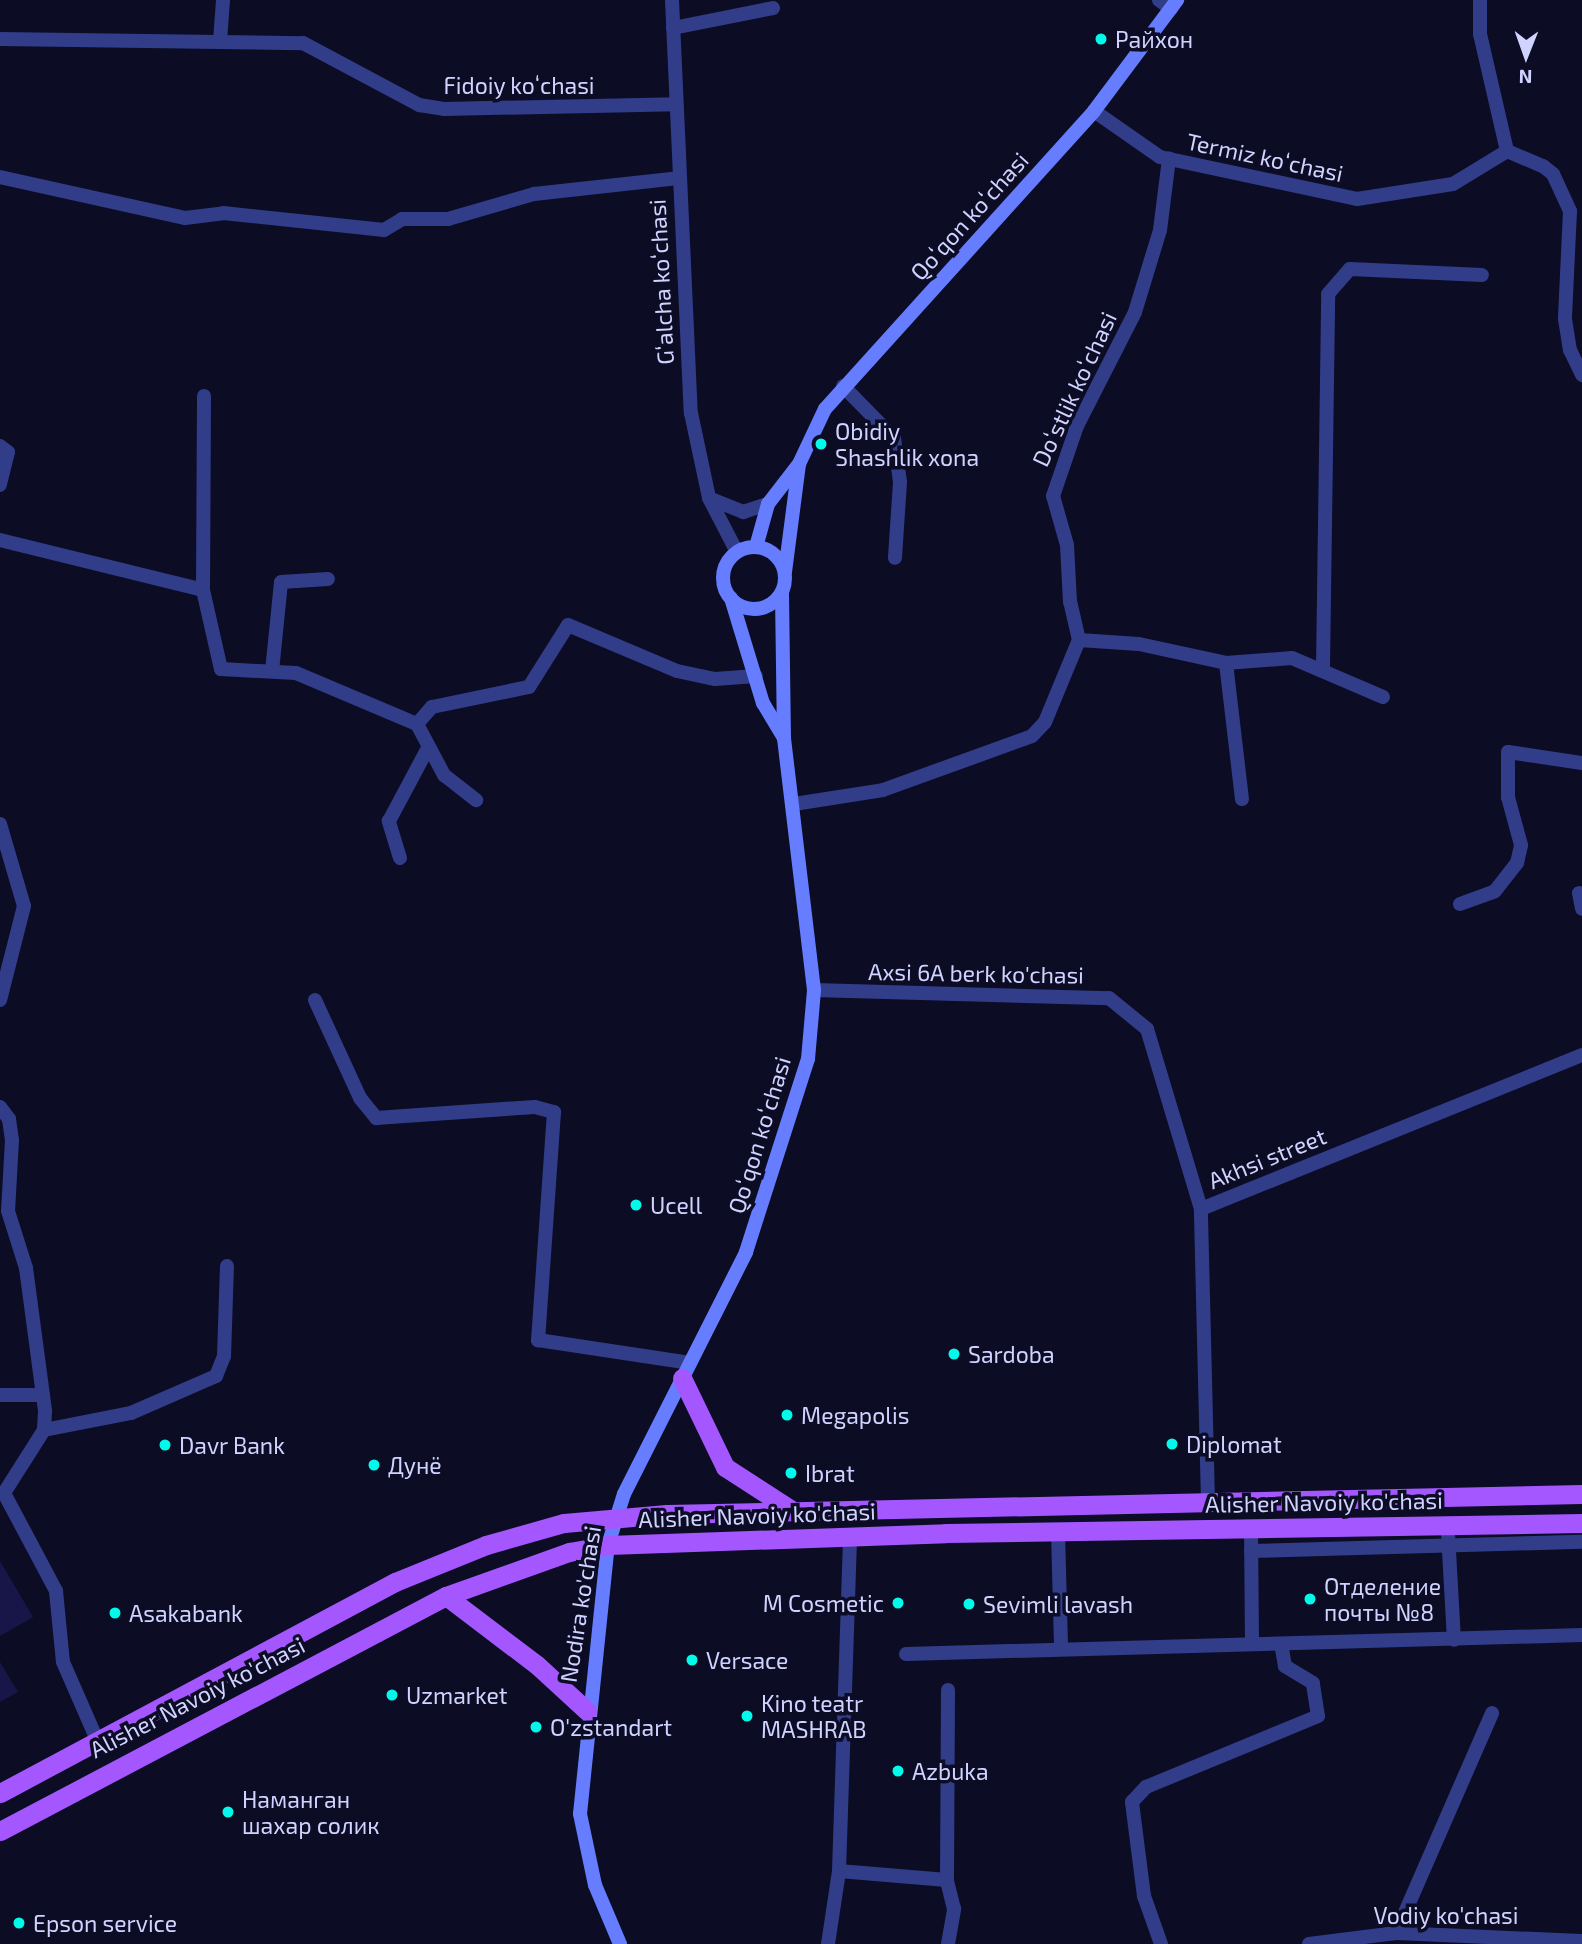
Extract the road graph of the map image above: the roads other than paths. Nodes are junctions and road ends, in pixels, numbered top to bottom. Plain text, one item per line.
1 (223, 0) edge
2 (671, 0) edge
3 (1480, 0) edge
4 (1169, 3) edge
5 (773, 8) dead end
6 (673, 28) junction
7 (0, 39) edge
8 (220, 41) junction
9 (676, 104) junction
10 (1094, 111) junction
11 (1507, 150) junction
12 (1169, 159) junction
13 (0, 177) edge
14 (678, 178) junction
15 (1482, 275) dead end
16 (1582, 375) edge
17 (843, 386) junction
18 (204, 396) dead end
19 (0, 446) edge
20 (799, 464) junction
21 (0, 485) edge
22 (709, 498) junction
23 (768, 504) junction
24 (0, 540) edge
25 (756, 547) junction
26 (737, 552) junction
27 (894, 558) dead end
28 (785, 572) junction
29 (328, 579) dead end
30 (204, 590) junction
31 (782, 592) junction
32 (731, 598) junction
33 (1079, 640) junction
34 (1226, 663) junction
35 (1323, 667) junction
36 (272, 671) junction
37 (756, 676) junction
38 (1382, 697) dead end
39 (416, 724) junction
40 (784, 738) junction
41 (428, 748) junction
42 (1582, 763) edge
43 (1242, 799) dead end
44 (476, 800) dead end
45 (794, 804) junction
46 (0, 824) edge
47 (400, 859) dead end
48 (1579, 893) dead end
49 (1460, 904) dead end
50 (1582, 909) edge
51 (814, 990) junction
52 (0, 1000) edge
53 (316, 1000) dead end
54 (1582, 1055) edge
55 (0, 1107) edge
56 (1201, 1209) junction
57 (228, 1266) dead end
58 (686, 1371) junction
59 (0, 1395) edge
60 (43, 1395) junction
61 (44, 1430) junction
62 (1582, 1494) edge
63 (1208, 1502) junction
64 (794, 1511) junction
65 (617, 1516) junction
66 (1582, 1523) edge
67 (1251, 1528) junction
68 (1058, 1531) junction
69 (1448, 1534) junction
70 (850, 1536) junction
71 (1582, 1542) edge
72 (608, 1545) junction
73 (1251, 1551) junction
74 (446, 1596) junction
75 (1582, 1634) edge
76 (1454, 1640) junction
77 (1252, 1644) junction
78 (1281, 1644) junction
79 (1061, 1646) junction
80 (906, 1654) dead end
81 (948, 1690) dead end
82 (587, 1711) junction
83 (1492, 1713) dead end
84 (97, 1741) junction
85 (0, 1793) edge
86 (0, 1831) edge
87 (839, 1871) junction
88 (947, 1880) junction
89 (1396, 1933) junction
90 (1582, 1941) edge
91 (620, 1944) edge
92 (828, 1944) edge
93 (948, 1944) edge
94 (1161, 1944) edge
95 (1310, 1944) edge

1 - 8 street
2 - 6 street, Gʻalcha koʻchasi
3 - 11 street
4 - 10 main road, Qoʻqon koʻchasi
5 - 6 street
6 - 9 street, Gʻalcha koʻchasi
7 - 8 street, Fidoiy koʻchasi
8 - 9 street, Fidoiy koʻchasi
9 - 14 street, Gʻalcha koʻchasi
10 - 12 street, Termiz koʻchasi
10 - 17 main road, Qoʻqon koʻchasi
11 - 12 street, Termiz koʻchasi
11 - 16 street
12 - 33 street, Doʻstlik koʻchasi
13 - 14 street
14 - 22 street, Gʻalcha koʻchasi
15 - 35 street
17 - 20 main road, Qoʻqon koʻchasi
17 - 27 street
18 - 30 street
19 - 21 street
20 - 23 main road, Qoʻqon koʻchasi
20 - 28 main road, Qoʻqon koʻchasi
22 - 23 street
22 - 26 street, Gʻalcha koʻchasi
23 - 25 main road, Qoʻqon koʻchasi
24 - 30 street
25 - 26 main road
25 - 28 main road
26 - 32 main road
28 - 31 main road
29 - 36 street
30 - 36 street
31 - 32 main road
31 - 40 main road, Qoʻqon koʻchasi
32 - 37 main road, Qoʻqon koʻchasi
33 - 34 street
33 - 45 street
34 - 35 street
34 - 43 street
35 - 38 street
36 - 39 street
37 - 39 street
37 - 40 main road, Qoʻqon koʻchasi
39 - 41 street
40 - 45 main road, Qoʻqon koʻchasi
41 - 44 street
41 - 47 street
42 - 49 street
45 - 51 main road, Qoʻqon koʻchasi
46 - 52 street
48 - 50 street
51 - 56 street, Axsi 6А berk ko'chasi
51 - 58 main road, Qoʻqon koʻchasi
53 - 58 street
54 - 56 street, Akhsi street
55 - 60 street
56 - 63 street, Akhsi street
57 - 61 street
58 - 64 main road
58 - 65 main road, Qoʻqon koʻchasi
59 - 60 street
60 - 61 street
61 - 84 street
62 - 63 main road, Alisher Navoiy ko'chasi
63 - 64 main road, Alisher Navoiy ko'chasi
64 - 65 main road, Alisher Navoiy ko'chasi
65 - 72 main road, Nodira ko'chasi
65 - 84 main road, Alisher Navoiy ko'chasi
66 - 69 main road, Alisher Navoiy ko'chasi
67 - 68 main road, Alisher Navoiy ko'chasi
67 - 69 main road, Alisher Navoiy ko'chasi
67 - 73 street
68 - 70 main road, Alisher Navoiy ko'chasi
68 - 79 street
69 - 71 street
69 - 73 street
69 - 76 street
70 - 72 main road, Alisher Navoiy ko'chasi
70 - 87 street
72 - 74 main road, Alisher Navoiy ko'chasi
72 - 82 main road, Nodira ko'chasi
73 - 77 street
74 - 82 main road
74 - 86 main road, Alisher Navoiy ko'chasi
75 - 76 street
76 - 78 street
77 - 78 street
77 - 79 street
78 - 94 street
79 - 80 street
81 - 88 street
82 - 91 main road, Nodira ko'chasi
83 - 89 street
84 - 85 main road, Alisher Navoiy ko'chasi
87 - 88 street
87 - 92 street
88 - 93 street
89 - 90 street, Vodiy ko'chasi
89 - 95 street, Vodiy ko'chasi

